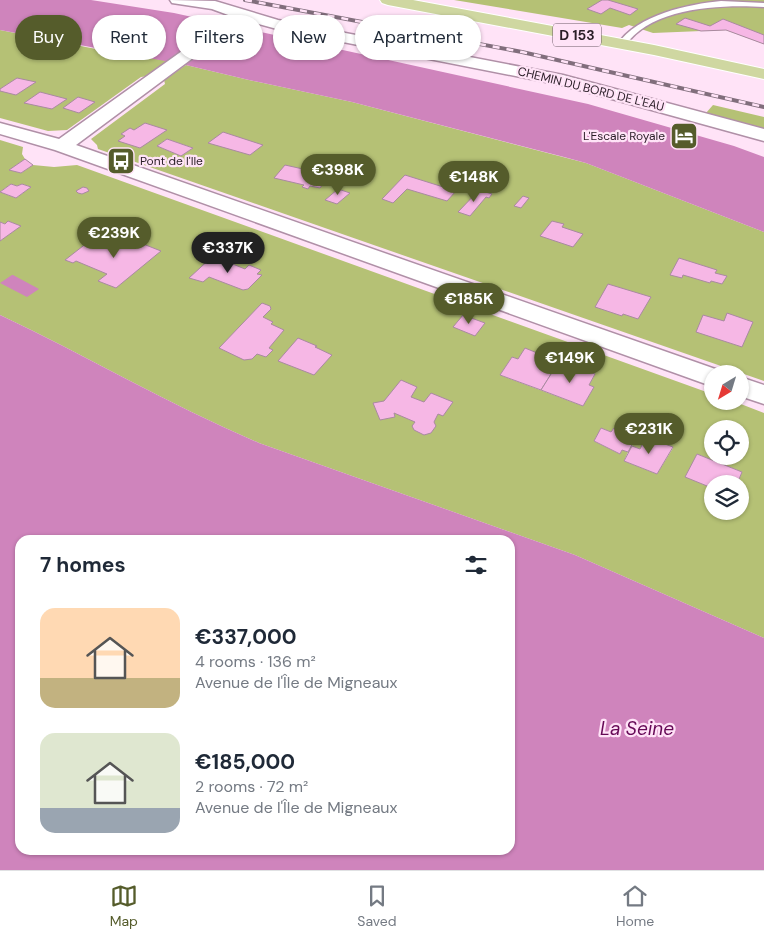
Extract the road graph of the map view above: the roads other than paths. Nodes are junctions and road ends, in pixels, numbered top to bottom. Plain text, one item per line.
1 (177, 0) edge
2 (388, 0) edge
3 (414, 0) edge
4 (764, 5) edge
5 (236, 15) edge
6 (263, 21) edge
7 (625, 40) junction
8 (179, 60) edge
9 (764, 69) edge
10 (764, 74) edge
11 (0, 128) edge
12 (764, 135) edge
13 (62, 146) junction
14 (704, 374) edge
15 (749, 389) edge
16 (764, 395) edge

1 - 5 street, CHEMIN DU BORD DE L'EAU
2 - 7 main road, D 153
3 - 7 main road, D 153
4 - 7 lane
6 - 12 street, CHEMIN DU BORD DE L'EAU
7 - 9 main road, D 153
7 - 10 main road, D 153
8 - 13 street
11 - 13 street
13 - 14 street
15 - 16 street

